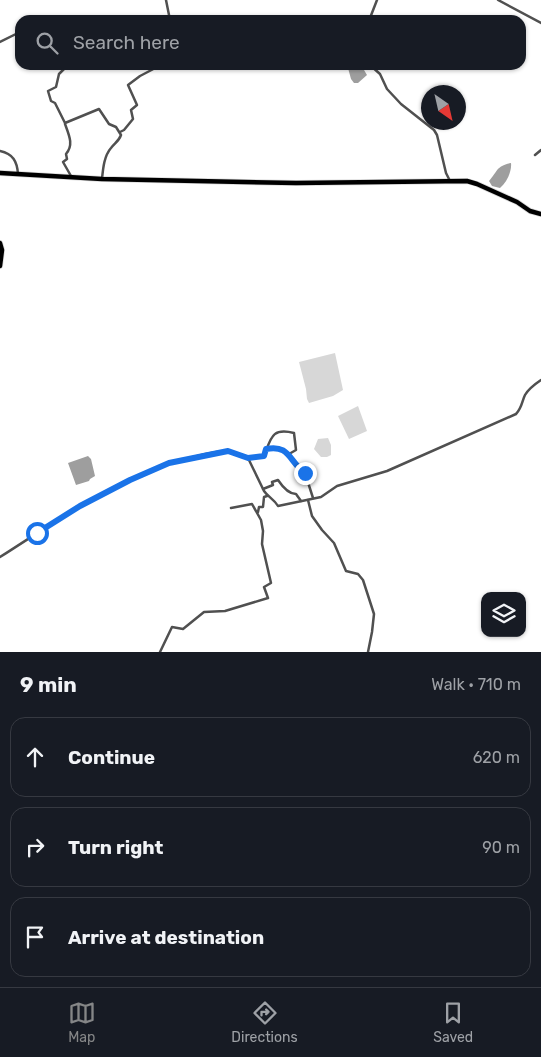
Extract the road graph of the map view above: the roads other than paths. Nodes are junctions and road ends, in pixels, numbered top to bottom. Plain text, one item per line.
1 (166, 0) edge
2 (377, 0) edge
3 (498, 0) edge
4 (169, 15) edge
5 (371, 15) edge
6 (541, 23) edge
7 (15, 34) edge
8 (0, 42) edge
9 (63, 70) edge
10 (151, 70) edge
11 (376, 70) edge
12 (64, 122) junction
13 (120, 132) junction
14 (541, 150) edge
15 (0, 152) edge
16 (535, 155) dead end
17 (0, 173) edge
18 (18, 174) junction
19 (71, 176) junction
20 (102, 179) junction
21 (451, 181) junction
22 (541, 214) edge
23 (0, 243) edge
24 (0, 266) edge
25 (541, 380) edge
26 (266, 449) junction
27 (289, 454) junction
28 (248, 458) junction
29 (263, 489) junction
30 (267, 496) junction
31 (313, 498) junction
32 (308, 500) junction
33 (301, 501) junction
34 (231, 508) dead end
35 (258, 515) junction
36 (0, 557) edge
37 (160, 652) edge
38 (368, 652) edge

1 - 4 street
2 - 5 street
3 - 6 street
7 - 8 street
9 - 12 street
10 - 13 street
11 - 21 street
12 - 13 street
12 - 19 street
13 - 20 street
14 - 16 street
15 - 18 street
17 - 18 highway
18 - 19 highway
19 - 20 highway
20 - 21 highway
21 - 22 highway
23 - 24 highway
25 - 31 street
26 - 27 street
26 - 27 street
26 - 28 street
27 - 31 street
28 - 29 street
28 - 36 street
29 - 30 street
29 - 33 street
30 - 33 street
30 - 35 street
31 - 32 street
32 - 33 street
32 - 38 street
34 - 35 street
35 - 37 street

